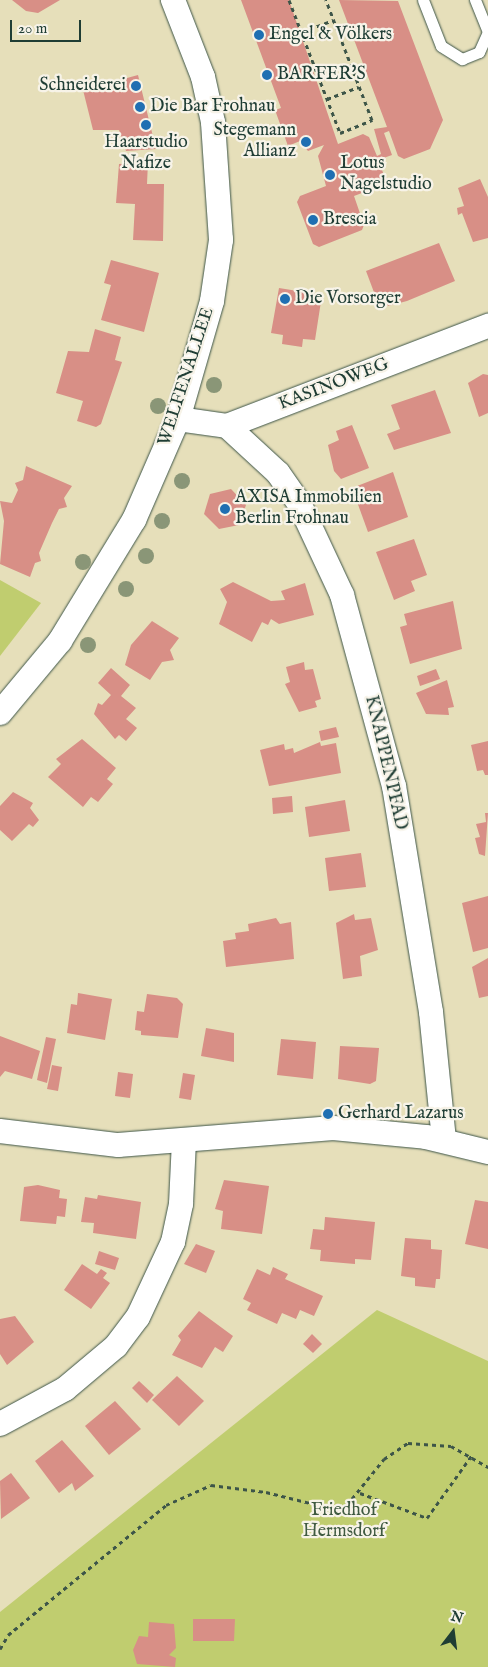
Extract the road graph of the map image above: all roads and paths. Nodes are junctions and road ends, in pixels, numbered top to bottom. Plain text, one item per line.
1 (173, 0) edge
2 (290, 0) edge
3 (326, 0) edge
4 (423, 0) edge
5 (476, 0) edge
6 (334, 20) junction
7 (302, 32) junction
8 (360, 87) junction
9 (327, 99) junction
10 (488, 326) edge
11 (178, 419) junction
12 (227, 426) junction
13 (0, 713) edge
14 (0, 1131) edge
15 (444, 1140) junction
16 (184, 1141) junction
17 (488, 1152) edge
18 (0, 1424) edge
19 (472, 1455) junction
20 (488, 1466) edge
21 (360, 1493) junction
22 (0, 1649) edge

1 - 11 street, WELFENALLEE
2 - 7 path
3 - 6 path
4 - 5 lane
6 - 7 path
6 - 8 path
7 - 9 path
8 - 9 path
8 - 9 path
10 - 12 street, KASINOWEG
11 - 12 street, KASINOWEG
11 - 13 street, WELFENALLEE
12 - 15 street, KNAPPENPFAD
14 - 16 street
15 - 16 street
15 - 17 street
16 - 18 street
19 - 20 path
19 - 21 path
19 - 21 path
21 - 22 path

